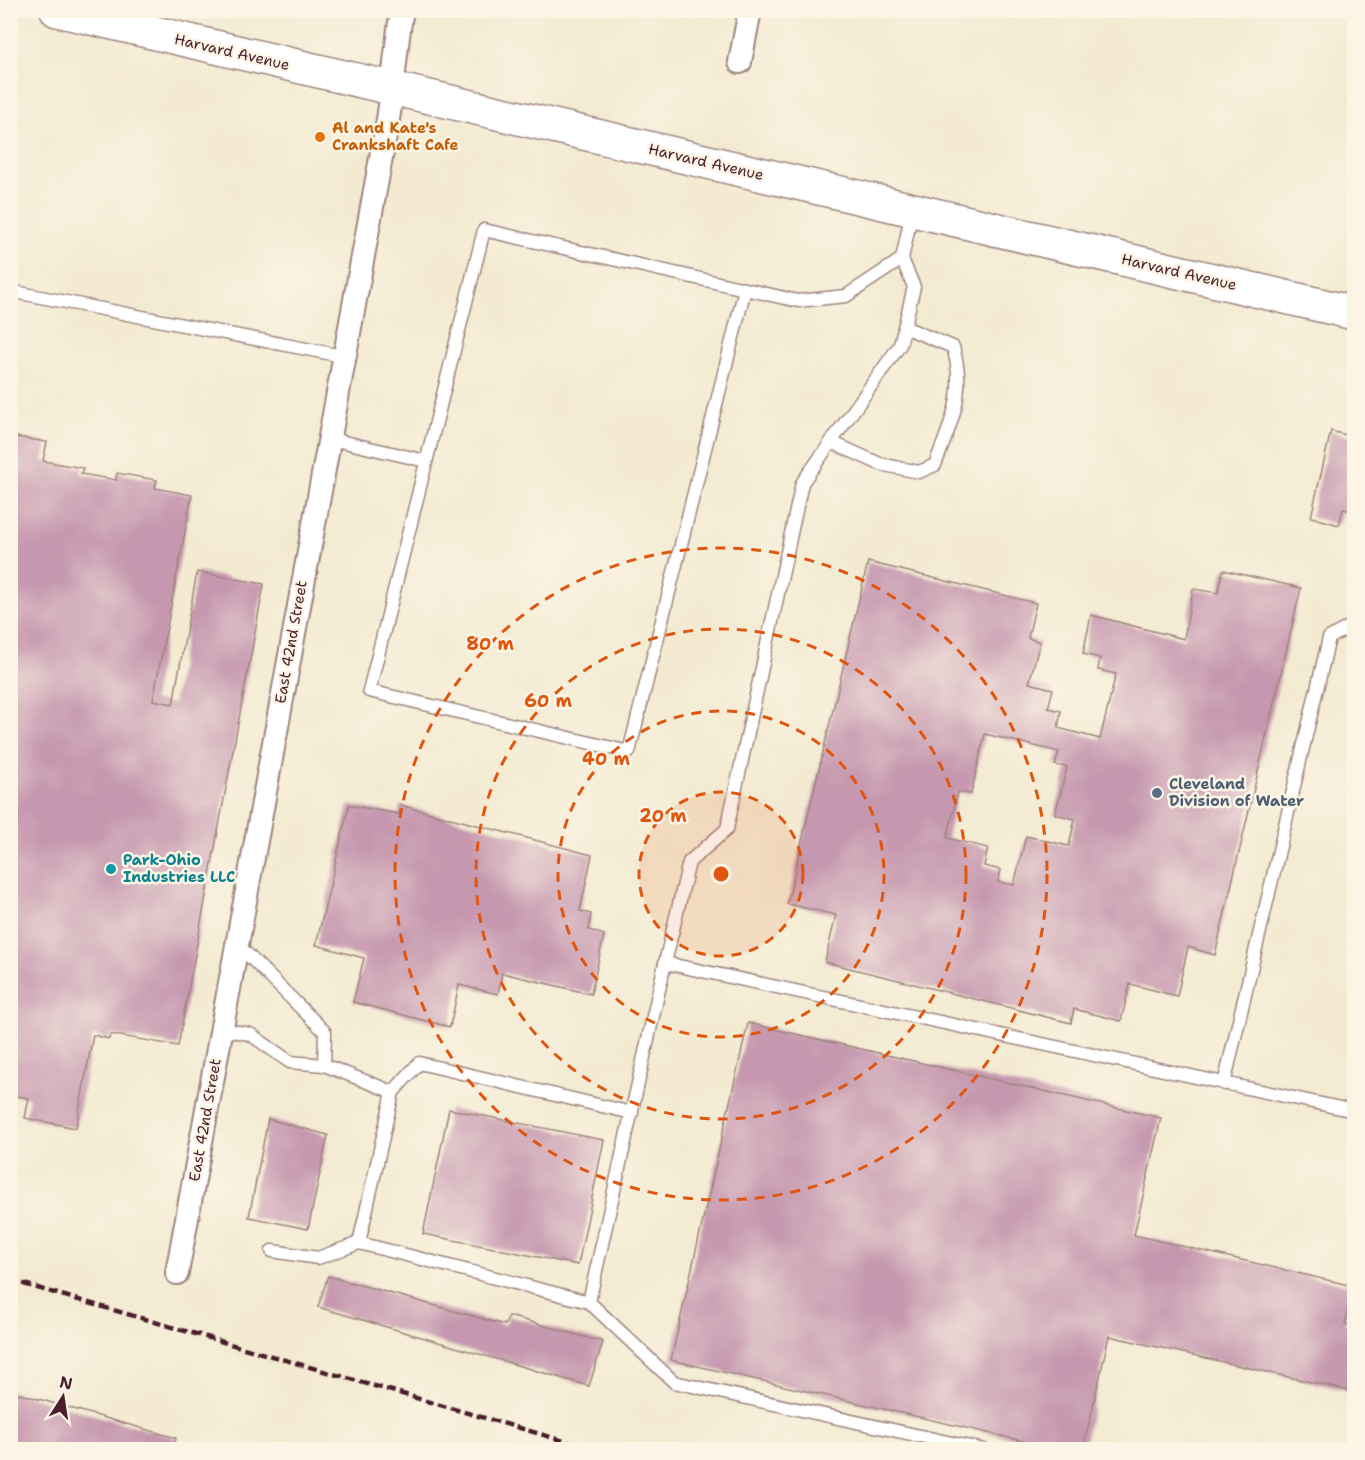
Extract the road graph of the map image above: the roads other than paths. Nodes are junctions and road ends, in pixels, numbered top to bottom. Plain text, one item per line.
1 (57, 10) edge
2 (402, 10) edge
3 (750, 10) edge
4 (740, 62) dead end
5 (393, 89) junction
6 (912, 209) junction
7 (902, 259) junction
8 (745, 289) junction
9 (10, 291) edge
10 (1354, 313) edge
11 (904, 327) junction
12 (342, 356) junction
13 (327, 438) junction
14 (831, 442) junction
15 (426, 461) junction
16 (1354, 624) edge
17 (237, 944) junction
18 (665, 963) junction
19 (221, 1029) junction
20 (324, 1065) junction
21 (1224, 1084) junction
22 (393, 1092) junction
23 (1354, 1112) edge
24 (632, 1113) junction
25 (359, 1243) junction
26 (272, 1251) dead end
27 (177, 1273) dead end
28 (589, 1302) junction
29 (984, 1449) edge

1 - 5 main road, Harvard Avenue
2 - 5 street, East 42nd Street
3 - 4 street
5 - 6 main road, Harvard Avenue
5 - 12 street, East 42nd Street
6 - 7 lane
6 - 10 main road, Harvard Avenue
7 - 8 lane
7 - 11 lane
8 - 15 lane
8 - 15 lane
9 - 12 lane
11 - 14 lane
11 - 14 lane
12 - 13 street, East 42nd Street
13 - 15 lane
13 - 17 street, East 42nd Street
14 - 18 lane
16 - 21 lane
17 - 19 street, East 42nd Street
17 - 20 lane
18 - 21 lane
18 - 24 lane
19 - 20 lane
19 - 27 street, East 42nd Street
20 - 22 lane
21 - 23 lane
22 - 24 lane
22 - 25 lane
24 - 28 lane
25 - 26 lane
25 - 28 lane
28 - 29 lane

